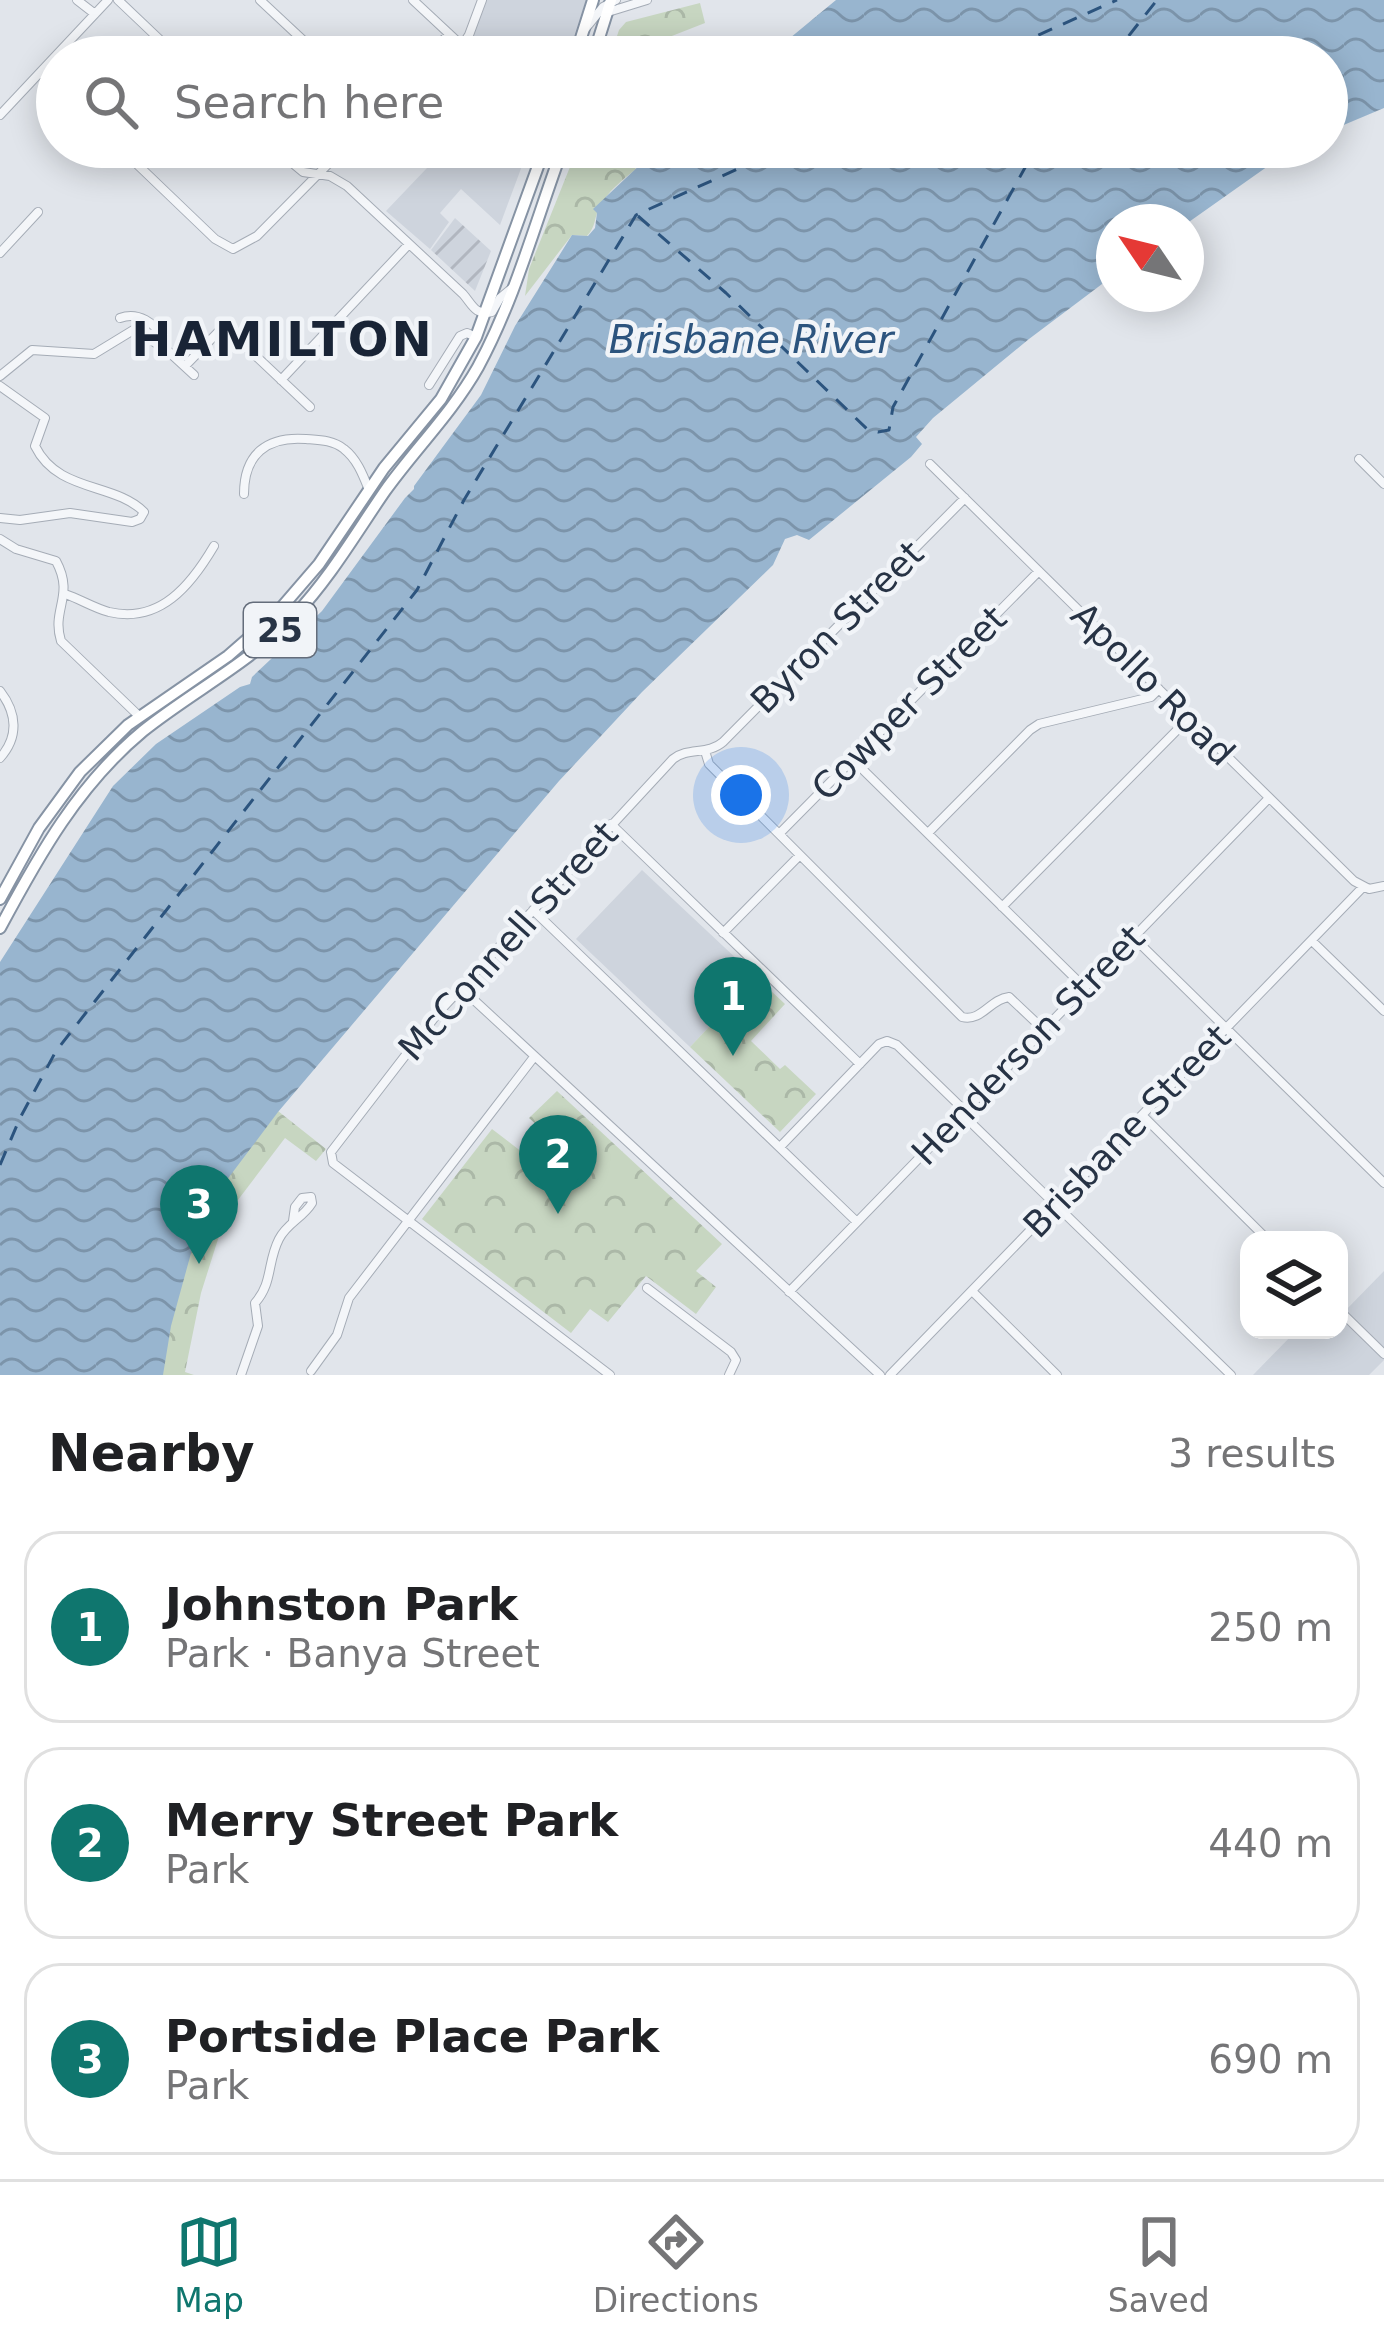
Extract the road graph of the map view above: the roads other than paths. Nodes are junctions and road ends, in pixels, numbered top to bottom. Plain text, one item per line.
1 (77, 0) edge
2 (108, 0) edge
3 (118, 0) edge
4 (260, 0) edge
5 (413, 0) edge
6 (482, 0) edge
7 (593, 0) edge
8 (647, 0) edge
9 (611, 4) edge
10 (94, 14) junction
11 (584, 30) junction
12 (449, 34) joint
13 (74, 36) edge
14 (156, 36) edge
15 (299, 36) edge
16 (451, 36) edge
17 (468, 36) edge
18 (582, 36) edge
19 (600, 36) edge
20 (36, 77) edge
21 (0, 115) edge
22 (141, 168) edge
23 (298, 168) edge
24 (324, 168) edge
25 (537, 168) edge
26 (555, 168) edge
27 (317, 175) junction
28 (38, 212) dead end
29 (410, 244) junction
30 (0, 253) edge
31 (512, 288) junction
32 (467, 298) junction
33 (491, 298) junction
34 (485, 314) junction
35 (120, 318) dead end
36 (476, 337) junction
37 (159, 345) junction
38 (185, 366) junction
39 (194, 375) dead end
40 (0, 376) edge
41 (281, 380) junction
42 (430, 385) dead end
43 (0, 386) edge
44 (310, 407) dead end
45 (1359, 459) dead end
46 (930, 464) dead end
47 (363, 472) junction
48 (379, 476) junction
49 (1384, 484) edge
50 (369, 490) junction
51 (244, 494) dead end
52 (964, 498) junction
53 (0, 518) edge
54 (0, 539) edge
55 (214, 546) dead end
56 (1039, 571) junction
57 (65, 594) junction
58 (1159, 689) junction
59 (0, 692) edge
60 (139, 716) junction
61 (1188, 718) junction
62 (705, 751) junction
63 (0, 758) edge
64 (853, 760) junction
65 (1268, 799) junction
66 (611, 824) junction
67 (928, 833) junction
68 (779, 834) junction
69 (800, 855) junction
70 (1384, 886) edge
71 (1363, 887) junction
72 (0, 899) edge
73 (1002, 907) junction
74 (533, 910) junction
75 (0, 928) edge
76 (723, 933) junction
77 (1132, 938) junction
78 (1312, 941) junction
79 (1084, 987) junction
80 (460, 988) junction
81 (1384, 1011) edge
82 (1226, 1028) junction
83 (1043, 1029) junction
84 (535, 1057) junction
85 (860, 1064) junction
86 (963, 1111) junction
87 (1142, 1115) junction
88 (779, 1147) junction
89 (1384, 1183) edge
90 (1056, 1203) junction
91 (407, 1220) junction
92 (292, 1221) dead end
93 (857, 1222) junction
94 (1259, 1231) edge
95 (647, 1288) dead end
96 (972, 1291) junction
97 (789, 1292) junction
98 (1348, 1319) edge
99 (1384, 1354) edge
100 (311, 1371) dead end
101 (241, 1375) edge
102 (610, 1375) edge
103 (729, 1375) edge
104 (880, 1375) edge
105 (890, 1375) edge
106 (1057, 1375) edge
107 (1231, 1375) edge

1 - 10 street
2 - 10 street
3 - 14 street
4 - 15 street
5 - 12 street
6 - 17 street
7 - 11 highway
8 - 9 street
9 - 11 street
9 - 19 highway
10 - 13 street
11 - 18 highway
12 - 16 street
20 - 21 street
22 - 27 street
23 - 27 street
24 - 27 street
25 - 33 highway, 25
26 - 31 highway, 25
27 - 29 street
28 - 30 street
29 - 32 street
29 - 41 street
31 - 34 street
31 - 75 highway, 25
32 - 33 street
32 - 34 street
33 - 34 highway, 25
34 - 36 highway, 25
35 - 37 street
36 - 42 street
36 - 48 highway, 25
37 - 38 street
37 - 40 street
38 - 39 street
38 - 41 street
41 - 44 street
43 - 53 street
45 - 49 street
46 - 52 street, Apollo Road
47 - 48 street
47 - 50 street
47 - 51 street
48 - 50 highway, 25
50 - 60 highway, 25
52 - 56 street, Apollo Road
52 - 62 street, Byron Street
54 - 57 street
55 - 57 street
56 - 58 street, Apollo Road
56 - 64 street, Cowper Street
57 - 60 street
58 - 61 street, Apollo Road
58 - 67 street
59 - 63 street
60 - 72 highway, 25
61 - 65 street, Apollo Road
61 - 73 street
62 - 66 street, McConnell Street
62 - 68 street
64 - 67 street
64 - 68 street, Cowper Street
65 - 71 street, Apollo Road
65 - 77 street, Henderson Street
66 - 74 street, McConnell Street
66 - 76 street
67 - 73 street
68 - 69 street
69 - 76 street
69 - 83 street
70 - 71 street
71 - 78 street, Brisbane Street
73 - 79 street
74 - 80 street, McConnell Street
74 - 88 street
76 - 85 street
77 - 79 street, Henderson Street
77 - 82 street
78 - 81 street
78 - 82 street, Brisbane Street
79 - 83 street, Henderson Street
80 - 84 street
80 - 91 street, McConnell Street
82 - 87 street, Brisbane Street
82 - 89 street
83 - 86 street, Henderson Street
84 - 91 street
84 - 97 street
85 - 86 street
85 - 88 street
86 - 90 street
86 - 93 street, Henderson Street
87 - 90 street, Brisbane Street
87 - 94 street
88 - 93 street
90 - 96 street, Brisbane Street
90 - 107 street
91 - 100 street
91 - 102 street
92 - 101 street
93 - 97 street, Henderson Street
95 - 103 street
96 - 105 street, Brisbane Street
96 - 106 street
97 - 104 street
98 - 99 street

